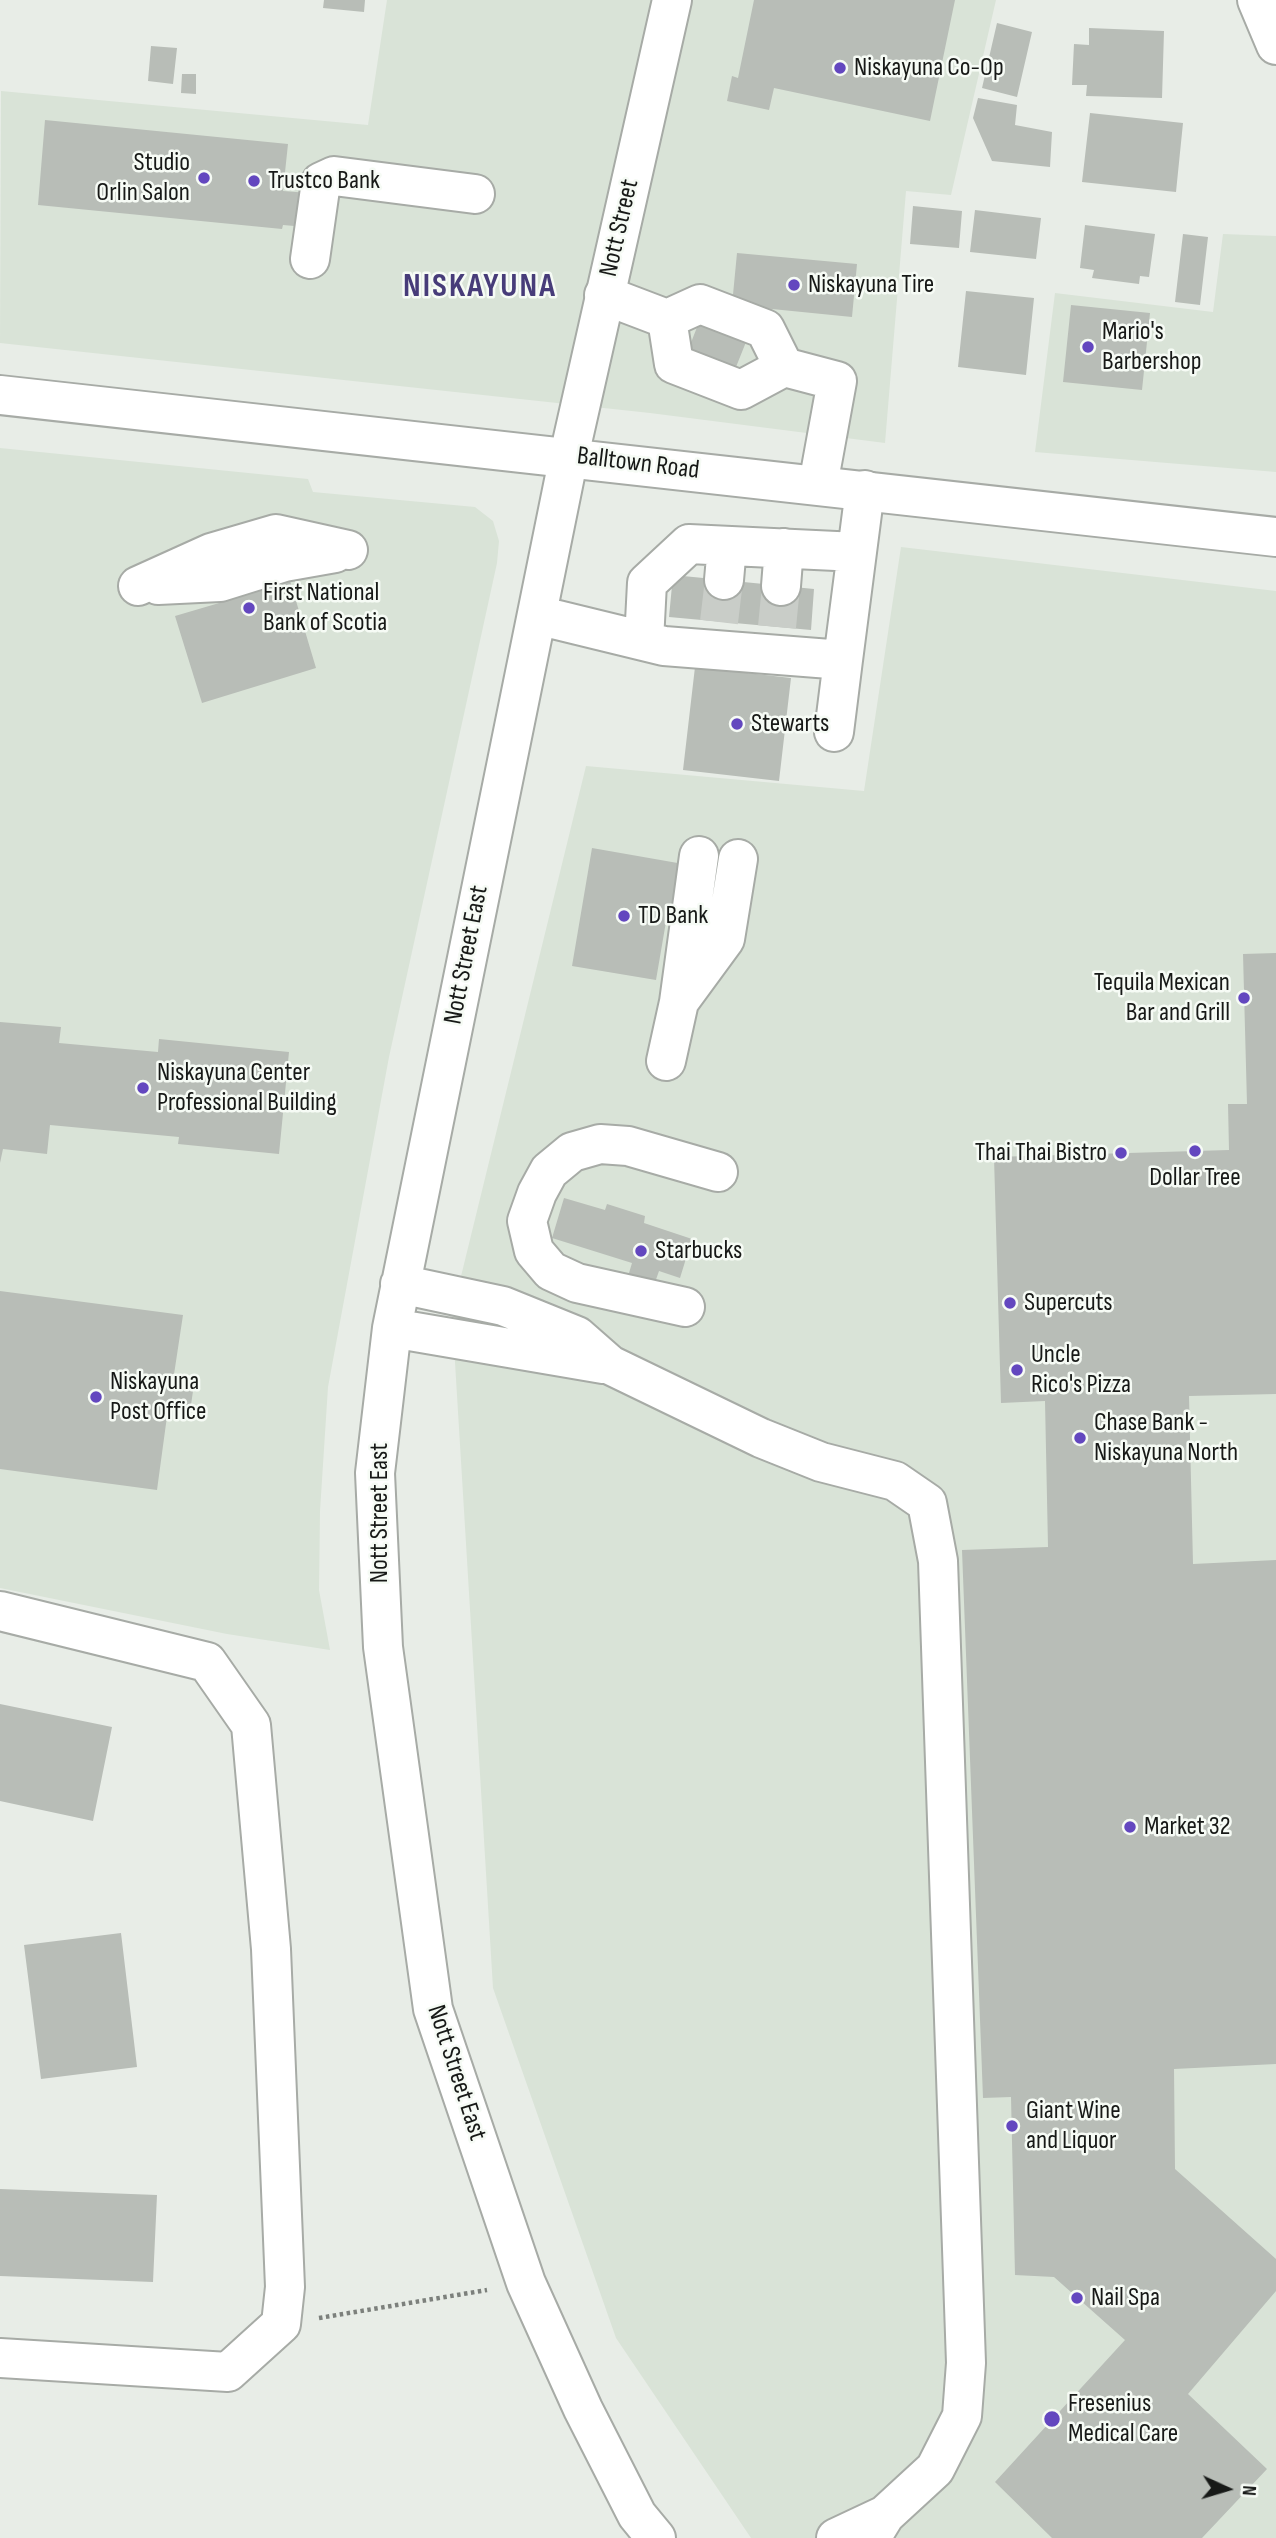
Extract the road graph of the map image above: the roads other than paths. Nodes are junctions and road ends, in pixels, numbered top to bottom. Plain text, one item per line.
1 (671, 0) edge
2 (1257, 0) edge
3 (1276, 45) edge
4 (475, 194) dead end
5 (310, 259) dead end
6 (604, 295) junction
7 (667, 319) junction
8 (784, 367) junction
9 (0, 395) edge
10 (569, 456) junction
11 (818, 485) junction
12 (865, 490) junction
13 (1276, 537) edge
14 (784, 548) junction
15 (348, 550) dead end
16 (857, 552) junction
17 (138, 586) dead end
18 (781, 586) tunnel mouth
19 (537, 615) junction
20 (644, 641) junction
21 (843, 660) junction
22 (834, 732) dead end
23 (719, 858) dead end
24 (666, 1061) dead end
25 (718, 1172) dead end
26 (400, 1284) junction
27 (685, 1307) dead end
28 (391, 1328) junction
29 (610, 1365) junction
30 (0, 1611) edge
31 (0, 2358) edge
32 (878, 2527) edge
33 (656, 2538) edge
34 (836, 2538) edge

1 - 6 street, Nott Street
2 - 3 street
4 - 5 street
6 - 7 street
6 - 10 street, Nott Street
7 - 8 street
7 - 8 street
8 - 11 street
9 - 10 street, Balltown Road
10 - 11 street, Balltown Road
10 - 19 street, Nott Street East
11 - 12 street, Balltown Road
12 - 13 street, Balltown Road
12 - 16 street
14 - 16 street
14 - 18 street
14 - 20 street
15 - 17 street
16 - 21 street
19 - 20 street
19 - 26 street, Nott Street East
20 - 21 street
21 - 22 street
23 - 24 street
25 - 27 street
26 - 28 street, Nott Street East
26 - 29 street
28 - 29 street
28 - 33 street, Nott Street East
29 - 32 street
30 - 31 street
32 - 34 street

